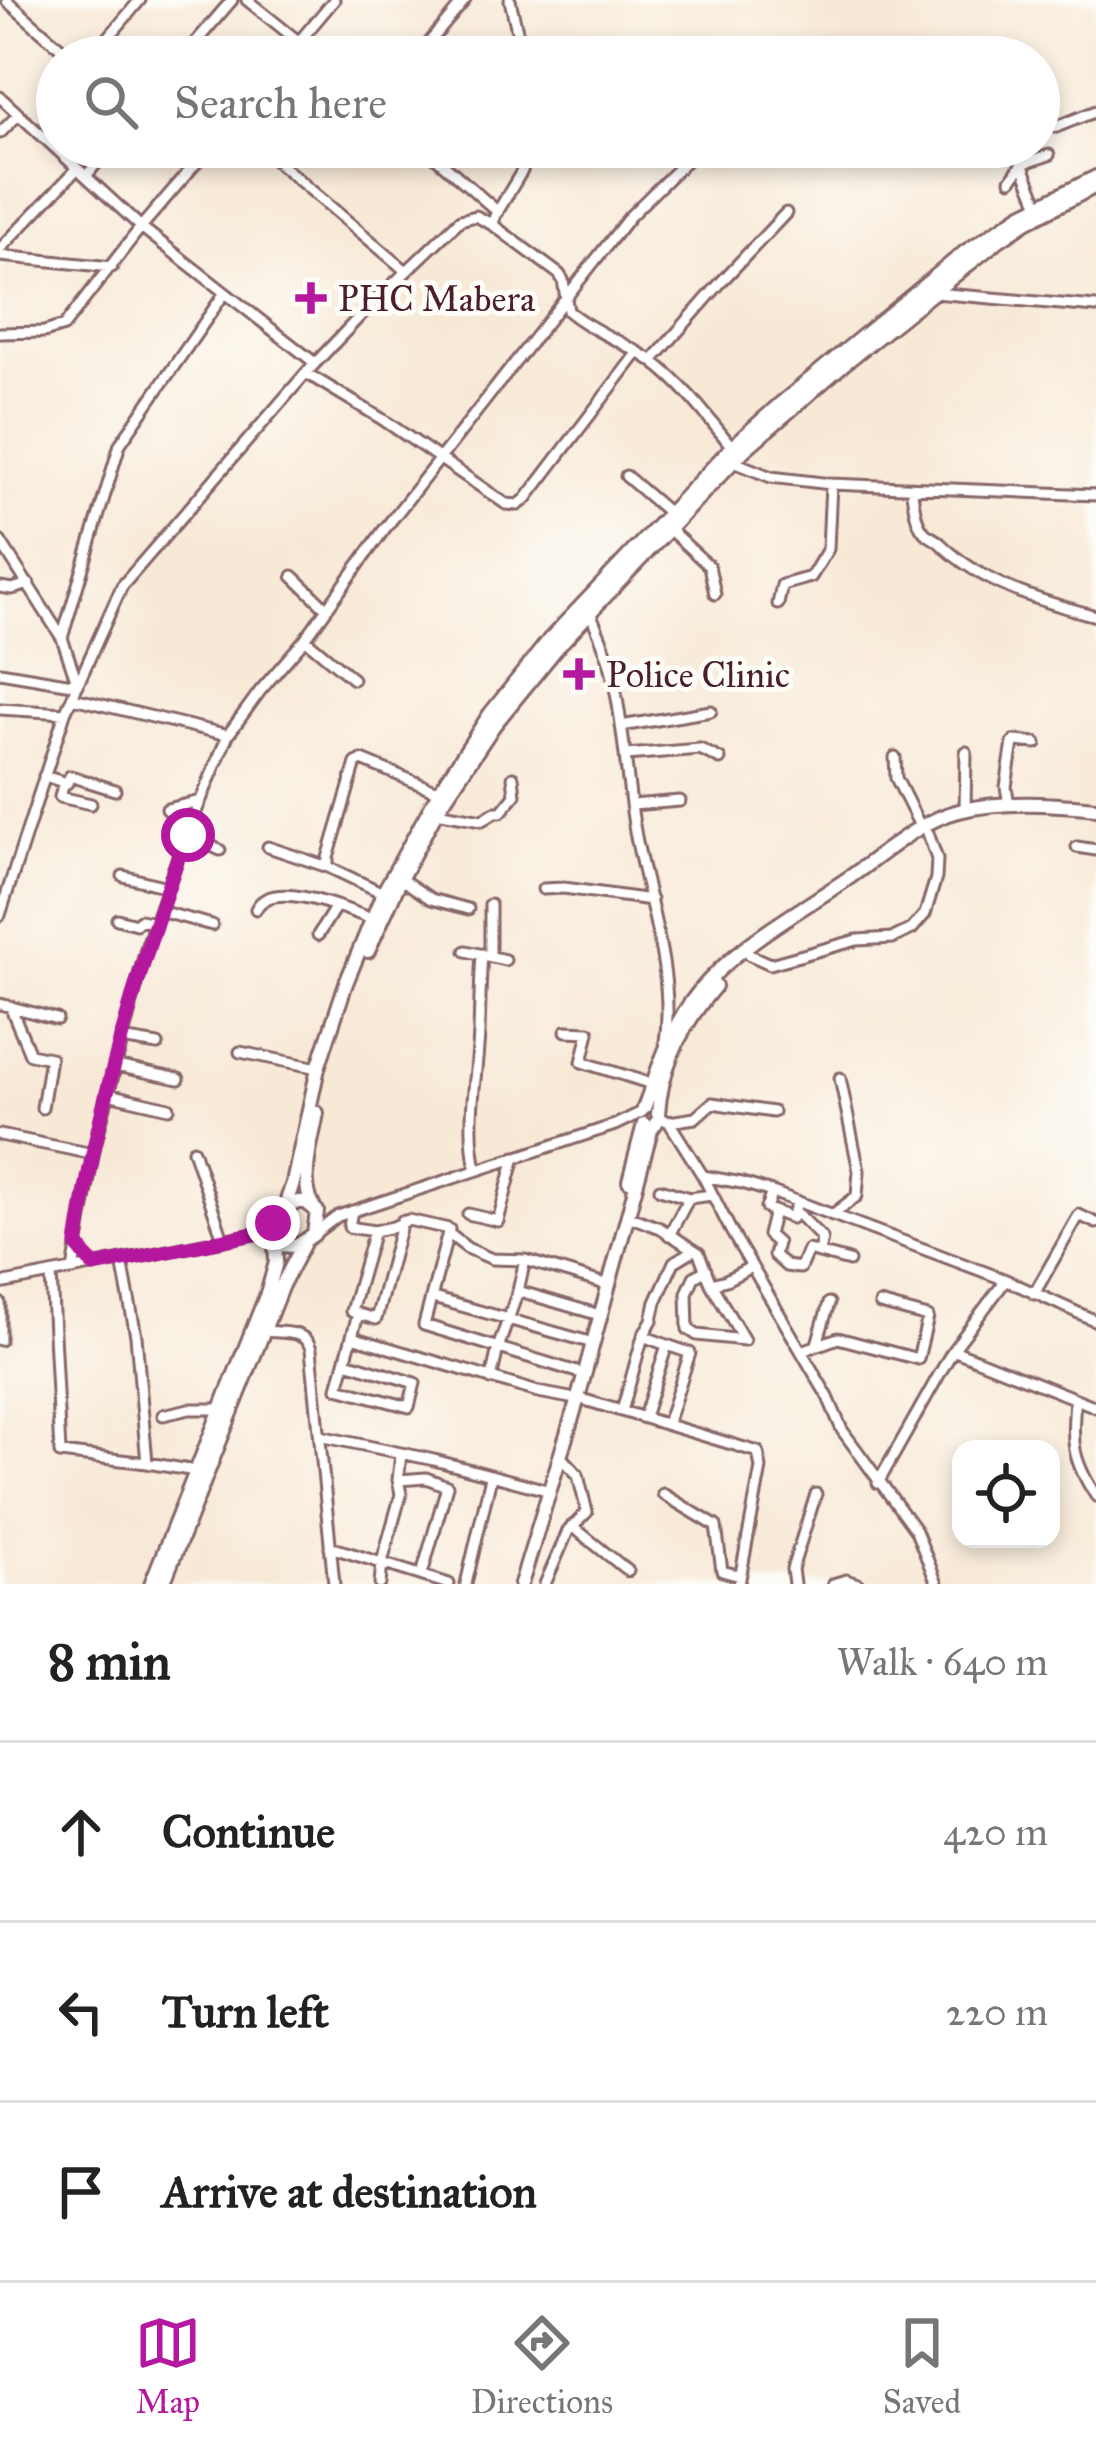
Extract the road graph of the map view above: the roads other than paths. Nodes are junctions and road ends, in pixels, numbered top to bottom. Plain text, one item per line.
1 (140, 0) edge
2 (232, 0) edge
3 (247, 0) edge
4 (334, 0) edge
5 (465, 0) edge
6 (510, 0) edge
7 (7, 1) edge
8 (0, 9) edge
9 (47, 36) edge
10 (110, 36) edge
11 (201, 36) edge
12 (293, 36) edge
13 (303, 36) edge
14 (435, 36) edge
15 (518, 36) edge
16 (0, 97) edge
17 (1096, 111) edge
18 (18, 115) junction
19 (1060, 125) edge
20 (36, 131) edge
21 (0, 133) edge
22 (78, 168) edge
23 (86, 168) edge
24 (192, 168) edge
25 (285, 168) edge
26 (448, 168) edge
27 (522, 168) edge
28 (679, 168) edge
29 (1019, 168) edge
30 (1024, 168) edge
31 (82, 172) junction
32 (1096, 177) edge
33 (1011, 180) dead end
34 (1096, 186) edge
35 (1039, 205) junction
36 (498, 212) junction
37 (786, 213) dead end
38 (494, 225) junction
39 (141, 227) junction
40 (0, 253) edge
41 (112, 267) junction
42 (405, 270) junction
43 (932, 293) junction
44 (224, 294) junction
45 (565, 298) junction
46 (1096, 307) edge
47 (0, 333) edge
48 (638, 352) junction
49 (652, 362) junction
50 (315, 363) junction
51 (306, 373) junction
52 (733, 454) junction
53 (442, 458) junction
54 (626, 476) dead end
55 (831, 484) junction
56 (911, 487) junction
57 (1096, 495) edge
58 (669, 513) junction
59 (670, 530) junction
60 (0, 541) edge
61 (292, 576) dead end
62 (29, 584) junction
63 (0, 587) edge
64 (715, 595) dead end
65 (778, 604) dead end
66 (588, 606) junction
67 (326, 608) junction
68 (1096, 616) edge
69 (62, 638) junction
70 (304, 639) junction
71 (0, 672) edge
72 (353, 679) dead end
73 (78, 685) junction
74 (73, 698) junction
75 (0, 709) edge
76 (711, 711) dead end
77 (65, 713) junction
78 (621, 726) junction
79 (228, 735) junction
80 (1036, 743) dead end
81 (966, 752) dead end
82 (626, 755) junction
83 (896, 758) dead end
84 (720, 759) dead end
85 (44, 776) junction
86 (513, 777) dead end
87 (64, 782) junction
88 (115, 790) dead end
89 (439, 792) junction
90 (200, 801) junction
91 (680, 801) dead end
92 (91, 804) dead end
93 (1009, 804) junction
94 (632, 805) junction
95 (964, 810) junction
96 (436, 812) junction
97 (1096, 812) edge
98 (925, 830) junction
99 (188, 833) junction
100 (268, 847) dead end
101 (1077, 847) dead end
102 (220, 850) dead end
103 (1096, 850) edge
104 (328, 867) junction
105 (123, 876) dead end
106 (400, 879) junction
107 (167, 887) junction
108 (543, 889) dead end
109 (4, 890) edge
110 (383, 893) junction
111 (651, 900) junction
112 (490, 905) dead end
113 (336, 906) junction
114 (468, 909) dead end
115 (159, 910) junction
116 (256, 910) dead end
117 (0, 915) edge
118 (117, 919) dead end
119 (372, 920) junction
120 (155, 923) junction
121 (135, 924) junction
122 (212, 925) dead end
123 (318, 934) dead end
124 (131, 937) dead end
125 (466, 952) dead end
126 (486, 955) junction
127 (750, 955) junction
128 (505, 960) dead end
129 (666, 992) junction
130 (697, 994) junction
131 (5, 1005) edge
132 (57, 1019) dead end
133 (566, 1030) dead end
134 (122, 1039) junction
135 (158, 1046) dead end
136 (664, 1046) junction
137 (240, 1052) dead end
138 (116, 1066) junction
139 (318, 1068) junction
140 (840, 1078) dead end
141 (179, 1079) dead end
142 (652, 1084) junction
143 (108, 1094) junction
144 (42, 1108) dead end
145 (169, 1108) dead end
146 (773, 1112) dead end
147 (652, 1118) junction
148 (0, 1136) edge
149 (193, 1150) dead end
150 (93, 1154) junction
151 (514, 1157) junction
152 (476, 1169) junction
153 (703, 1176) junction
154 (660, 1189) dead end
155 (772, 1192) junction
156 (712, 1195) junction
157 (689, 1198) junction
158 (796, 1206) junction
159 (315, 1208) junction
160 (352, 1211) junction
161 (774, 1211) junction
162 (280, 1212) junction
163 (468, 1214) dead end
164 (832, 1215) junction
165 (628, 1216) junction
166 (402, 1220) junction
167 (1096, 1223) edge
168 (374, 1231) junction
169 (449, 1234) junction
170 (669, 1235) junction
171 (229, 1238) junction
172 (274, 1238) junction
173 (309, 1239) junction
174 (77, 1245) junction
175 (694, 1250) junction
176 (818, 1253) junction
177 (525, 1260) junction
178 (122, 1261) junction
179 (850, 1262) dead end
180 (94, 1266) junction
181 (751, 1267) junction
182 (73, 1270) junction
183 (706, 1270) junction
184 (50, 1274) junction
185 (1006, 1280) junction
186 (602, 1282) junction
187 (0, 1284) edge
188 (711, 1284) junction
189 (518, 1291) junction
190 (1034, 1294) junction
191 (433, 1298) junction
192 (829, 1303) dead end
193 (0, 1304) edge
194 (880, 1304) dead end
195 (593, 1312) junction
196 (358, 1314) junction
197 (507, 1319) junction
198 (1096, 1321) edge
199 (263, 1331) junction
200 (644, 1336) junction
201 (352, 1337) junction
202 (0, 1340) edge
203 (586, 1341) junction
204 (818, 1343) junction
205 (667, 1345) junction
206 (498, 1348) junction
207 (953, 1350) junction
208 (802, 1351) junction
209 (346, 1362) junction
210 (577, 1372) junction
211 (491, 1378) junction
212 (574, 1398) junction
213 (1075, 1400) junction
214 (1096, 1407) edge
215 (220, 1409) junction
216 (622, 1411) junction
217 (163, 1415) dead end
218 (644, 1417) junction
219 (667, 1424) junction
220 (320, 1436) junction
221 (401, 1454) junction
222 (561, 1457) junction
223 (147, 1462) junction
224 (196, 1472) junction
225 (491, 1477) junction
226 (398, 1480) junction
227 (878, 1483) junction
228 (543, 1490) junction
229 (663, 1494) dead end
230 (816, 1494) dead end
231 (1096, 1496) edge
232 (572, 1526) junction
233 (330, 1547) junction
234 (382, 1562) junction
235 (792, 1569) junction
236 (628, 1571) dead end
237 (428, 1578) edge
238 (740, 1580) edge
239 (151, 1584) edge
240 (163, 1584) edge
241 (334, 1584) edge
242 (380, 1584) edge
243 (448, 1584) edge
244 (466, 1584) edge
245 (518, 1584) edge
246 (545, 1584) edge
247 (754, 1584) edge
248 (783, 1584) edge
249 (794, 1584) edge
250 (833, 1584) edge
251 (858, 1584) edge
252 (938, 1584) edge

1 - 10 street
2 - 11 street
3 - 12 street
4 - 13 street
5 - 14 street
6 - 15 street
7 - 8 street
7 - 9 street
16 - 18 street
17 - 19 street
18 - 20 street
18 - 21 street
22 - 31 street
23 - 31 street
24 - 39 street
25 - 42 street
26 - 36 street
27 - 36 street
28 - 45 street
29 - 33 street
30 - 35 street
31 - 39 street
31 - 40 street
32 - 35 main road
34 - 43 main road
35 - 52 main road
36 - 38 street
37 - 49 street
38 - 42 street
38 - 45 street
39 - 41 street
39 - 44 street
40 - 41 street
41 - 47 street
42 - 50 street
43 - 46 street
43 - 52 main road
44 - 50 street
44 - 69 street
45 - 48 street
45 - 53 street
48 - 49 street
48 - 53 street
49 - 52 street
50 - 51 street
51 - 53 street
51 - 73 street
52 - 55 street
52 - 58 main road
52 - 59 main road
53 - 67 street
54 - 58 street
55 - 56 street
55 - 65 street
56 - 57 street
56 - 68 street
58 - 66 main road
59 - 64 street
59 - 66 main road
60 - 62 street
61 - 67 street
62 - 63 street
62 - 69 street
66 - 78 street
66 - 89 main road
66 - 96 main road
67 - 70 street
69 - 73 street
70 - 72 street
70 - 79 street
71 - 73 street
73 - 74 street
74 - 77 street
74 - 79 street
75 - 77 street
76 - 78 street
77 - 85 street
78 - 82 street
79 - 90 street
80 - 93 street
81 - 95 street
82 - 84 street
82 - 94 street
83 - 98 street
85 - 87 street
85 - 109 street
86 - 96 street
87 - 88 street
87 - 92 street
89 - 104 street
89 - 110 main road
90 - 99 street
90 - 99 street
91 - 94 street
93 - 95 main road
93 - 97 main road
94 - 111 street
95 - 98 main road
96 - 106 main road
97 - 98 main road
98 - 127 main road
98 - 127 street
98 - 130 main road
99 - 102 street
99 - 107 street
100 - 104 street
101 - 103 street
104 - 110 street
105 - 107 street
106 - 114 street
106 - 159 main road
107 - 115 street
108 - 111 street
109 - 117 street
110 - 119 main road
111 - 129 street
112 - 126 street
113 - 116 street
113 - 119 street
113 - 123 street
115 - 120 street
115 - 122 street
118 - 121 street
119 - 139 main road
120 - 121 street
120 - 134 street
121 - 124 street
125 - 126 street
126 - 128 street
126 - 152 street
127 - 147 main road
129 - 130 street
129 - 136 street
130 - 136 main road
131 - 132 street
131 - 144 street
133 - 142 street
134 - 135 street
134 - 138 street
136 - 142 main road
137 - 139 street
138 - 141 street
138 - 143 street
139 - 162 main road
140 - 164 street
142 - 147 main road
143 - 145 street
143 - 150 street
146 - 147 street
147 - 151 street
147 - 153 street
147 - 165 main road
147 - 186 main road
148 - 150 street
149 - 171 street
150 - 174 street
151 - 152 street
151 - 163 street
152 - 160 street
153 - 155 street
153 - 156 street
154 - 157 street
155 - 158 street
155 - 161 street
156 - 157 street
156 - 181 street
157 - 170 street
158 - 161 street
158 - 164 street
158 - 176 street
159 - 160 street
159 - 162 main road
159 - 173 main road
160 - 168 street
160 - 173 street
161 - 176 street
162 - 171 street
162 - 172 main road
164 - 185 street
165 - 170 street
165 - 212 main road
166 - 168 street
166 - 169 street
166 - 196 street
167 - 190 street
168 - 196 street
169 - 177 street
169 - 191 street
170 - 175 street
171 - 172 street
171 - 178 street
172 - 173 main road
172 - 215 main road
173 - 199 main road
174 - 180 street
174 - 182 street
175 - 183 street
175 - 200 street
176 - 179 street
177 - 186 street
177 - 189 street
178 - 180 street
178 - 223 street
180 - 182 street
181 - 188 street
181 - 208 street
182 - 184 street
183 - 188 street
183 - 188 street
184 - 187 street
184 - 223 street
185 - 190 street
185 - 207 street
186 - 195 main road
189 - 195 street
189 - 197 street
190 - 198 street
191 - 197 street
191 - 206 street
192 - 204 street
193 - 202 street
194 - 204 street
195 - 203 main road
196 - 201 street
197 - 203 street
197 - 206 street
199 - 220 street
199 - 240 main road
200 - 205 street
200 - 216 street
201 - 209 street
201 - 211 street
203 - 210 main road
204 - 208 street
205 - 218 street
205 - 219 street
206 - 210 street
206 - 211 street
207 - 213 street
207 - 227 street
208 - 227 street
209 - 209 street
210 - 212 main road
211 - 212 street
212 - 216 street
212 - 222 main road
212 - 228 main road
213 - 214 street
213 - 231 street
215 - 217 street
215 - 224 main road
216 - 218 street
218 - 219 street
219 - 238 street
220 - 221 street
220 - 233 street
221 - 225 street
221 - 226 street
222 - 232 street
222 - 245 main road
223 - 224 street
224 - 239 main road
225 - 228 street
225 - 244 street
226 - 234 street
226 - 237 street
227 - 252 street
228 - 245 main road
229 - 238 street
230 - 235 street
232 - 236 street
232 - 246 street
233 - 234 street
233 - 241 street
234 - 237 street
234 - 242 street
235 - 248 street
235 - 249 street
237 - 243 street
238 - 247 street
250 - 251 street

